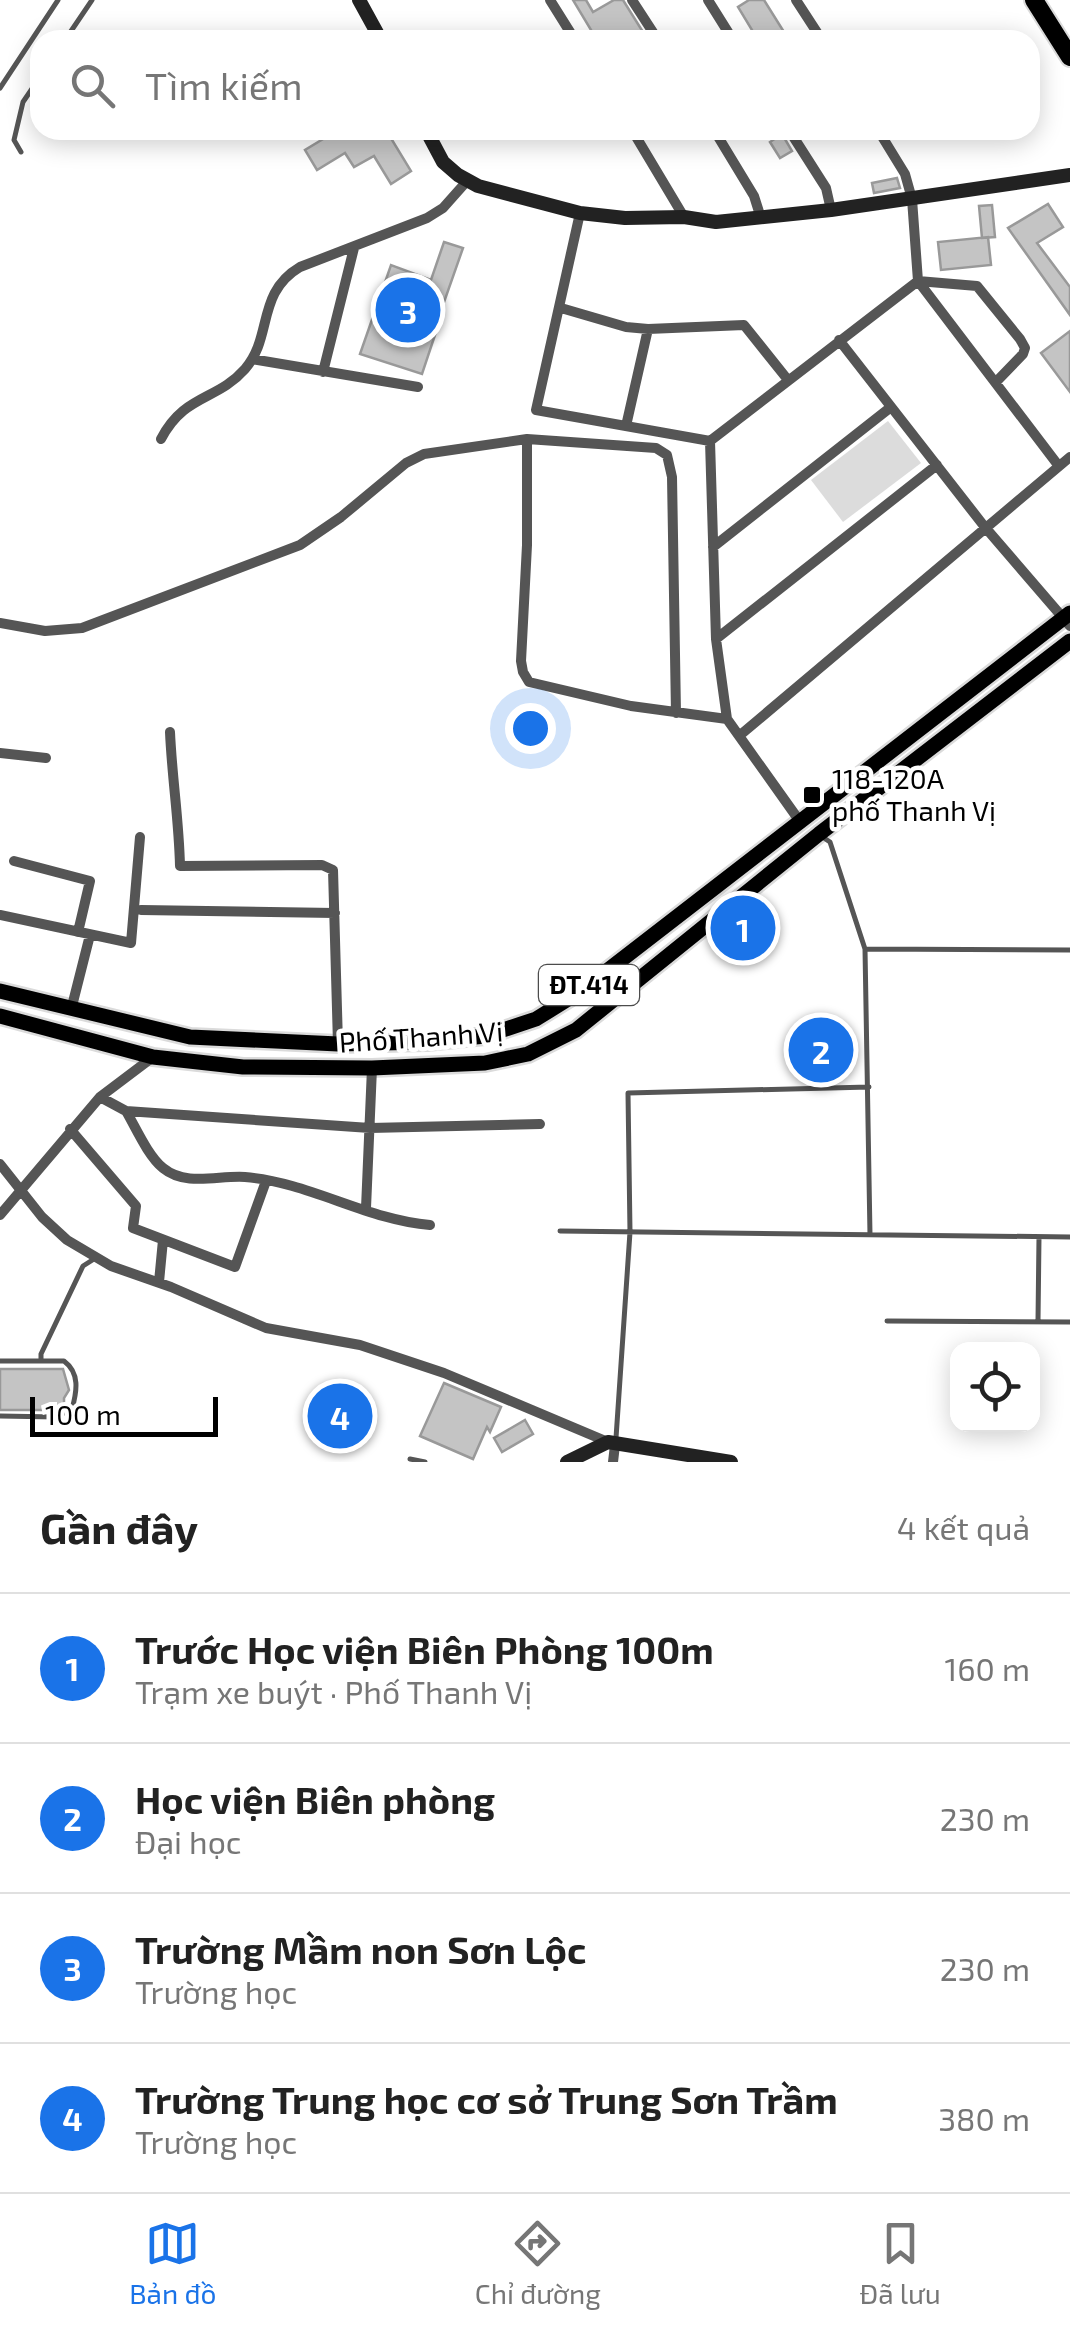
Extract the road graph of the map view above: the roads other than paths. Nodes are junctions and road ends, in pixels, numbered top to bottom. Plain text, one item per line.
1 (58, 0) edge
2 (92, 0) edge
3 (550, 0) edge
4 (632, 0) edge
5 (708, 0) edge
6 (796, 0) edge
7 (1034, 0) edge
8 (364, 3) edge
9 (38, 30) edge
10 (72, 30) edge
11 (376, 30) edge
12 (569, 30) edge
13 (652, 30) edge
14 (727, 30) edge
15 (816, 30) edge
16 (30, 42) edge
17 (1070, 57) edge
18 (0, 88) edge
19 (30, 92) edge
20 (431, 140) edge
21 (638, 140) edge
22 (720, 140) edge
23 (796, 140) edge
24 (884, 140) edge
25 (21, 152) dead end
26 (1068, 174) edge
27 (467, 180) junction
28 (912, 199) junction
29 (831, 210) junction
30 (580, 213) junction
31 (760, 215) junction
32 (684, 218) junction
33 (354, 248) junction
34 (918, 282) junction
35 (560, 308) junction
36 (648, 329) junction
37 (839, 340) junction
38 (252, 359) junction
39 (324, 372) junction
40 (788, 380) junction
41 (996, 382) junction
42 (418, 387) dead end
43 (891, 407) junction
44 (626, 426) junction
45 (527, 439) junction
46 (161, 440) dead end
47 (710, 441) junction
48 (1070, 456) edge
49 (937, 465) junction
50 (1058, 466) junction
51 (984, 526) junction
52 (713, 547) junction
53 (1068, 619) edge
54 (0, 622) edge
55 (716, 638) junction
56 (1070, 641) edge
57 (676, 713) junction
58 (727, 719) junction
59 (170, 732) dead end
60 (739, 736) junction
61 (0, 753) edge
62 (46, 758) dead end
63 (802, 823) junction
64 (818, 834) junction
65 (140, 836) dead end
66 (14, 861) dead end
67 (141, 910) dead end
68 (336, 913) junction
69 (0, 915) edge
70 (84, 934) junction
71 (865, 949) junction
72 (1070, 950) edge
73 (0, 991) edge
74 (71, 1010) junction
75 (0, 1016) edge
76 (338, 1044) junction
77 (153, 1057) junction
78 (372, 1068) junction
79 (869, 1087) junction
80 (100, 1097) junction
81 (126, 1110) junction
82 (540, 1124) dead end
83 (370, 1128) junction
84 (70, 1129) junction
85 (0, 1164) edge
86 (266, 1180) junction
87 (21, 1191) junction
88 (366, 1208) junction
89 (0, 1215) edge
90 (430, 1225) dead end
91 (560, 1231) dead end
92 (630, 1232) junction
93 (870, 1236) junction
94 (1039, 1237) junction
95 (1070, 1237) edge
96 (163, 1240) junction
97 (97, 1258) junction
98 (160, 1282) junction
99 (887, 1320) dead end
100 (1038, 1321) junction
101 (1070, 1322) edge
102 (0, 1361) edge
103 (42, 1361) junction
104 (0, 1416) edge
105 (611, 1444) junction
106 (410, 1460) edge
107 (424, 1462) edge
108 (567, 1462) edge
109 (613, 1462) edge
110 (731, 1462) edge

1 - 9 lane
2 - 10 lane
3 - 12 street
4 - 13 street
5 - 14 street
6 - 15 street
7 - 17 highway
8 - 11 street
16 - 18 lane
19 - 25 lane
20 - 27 street
21 - 32 street
22 - 31 street
23 - 29 street
24 - 28 street
26 - 28 street
27 - 30 street
27 - 33 street
28 - 29 street
28 - 34 street
29 - 31 street
30 - 32 street
30 - 35 street
31 - 32 street
33 - 38 street
33 - 39 street
34 - 37 street
34 - 41 street
34 - 41 street
35 - 36 street
35 - 44 street
36 - 40 street
36 - 44 street
37 - 40 street
37 - 43 street
38 - 39 street
38 - 46 street
39 - 42 street
40 - 47 street
41 - 50 street
43 - 49 street
43 - 52 street
44 - 47 street
45 - 54 street
45 - 57 street
45 - 57 street
47 - 52 street
48 - 50 street
49 - 51 street
49 - 55 street
50 - 51 street
51 - 53 street
51 - 60 street
52 - 55 street
53 - 63 main road, Phố Thanh Vị / ĐT.414
55 - 58 street
56 - 64 main road, Phố Thanh Vị
57 - 58 street
58 - 60 street
59 - 68 street
60 - 63 street
61 - 62 street
63 - 64 main road
63 - 76 main road, Phố Thanh Vị / ĐT.414
64 - 71 lane
64 - 78 main road, Phố Thanh Vị
65 - 70 street
66 - 70 street
67 - 68 street
68 - 76 street
69 - 70 street
70 - 74 street
71 - 72 lane
71 - 79 lane
73 - 74 main road, Phố Thanh Vị / ĐT.414
74 - 76 main road, Phố Thanh Vị / ĐT.414
75 - 77 main road, Phố Thanh Vị
77 - 78 main road, Phố Thanh Vị
77 - 80 street
78 - 83 street
79 - 92 lane
79 - 93 lane
80 - 81 street
80 - 84 street
81 - 83 street
81 - 86 street
82 - 83 street
83 - 88 street
84 - 87 street
84 - 96 street
85 - 87 street
86 - 88 street
86 - 96 street
87 - 89 street
87 - 97 street
88 - 90 street
91 - 92 lane
92 - 93 lane
92 - 105 lane
93 - 94 lane
94 - 95 lane
94 - 100 lane
96 - 98 street
97 - 98 street
97 - 103 lane
98 - 105 street
99 - 100 lane
100 - 101 lane
102 - 103 lane
103 - 104 lane
105 - 108 street
105 - 109 street
105 - 110 street
106 - 107 lane

